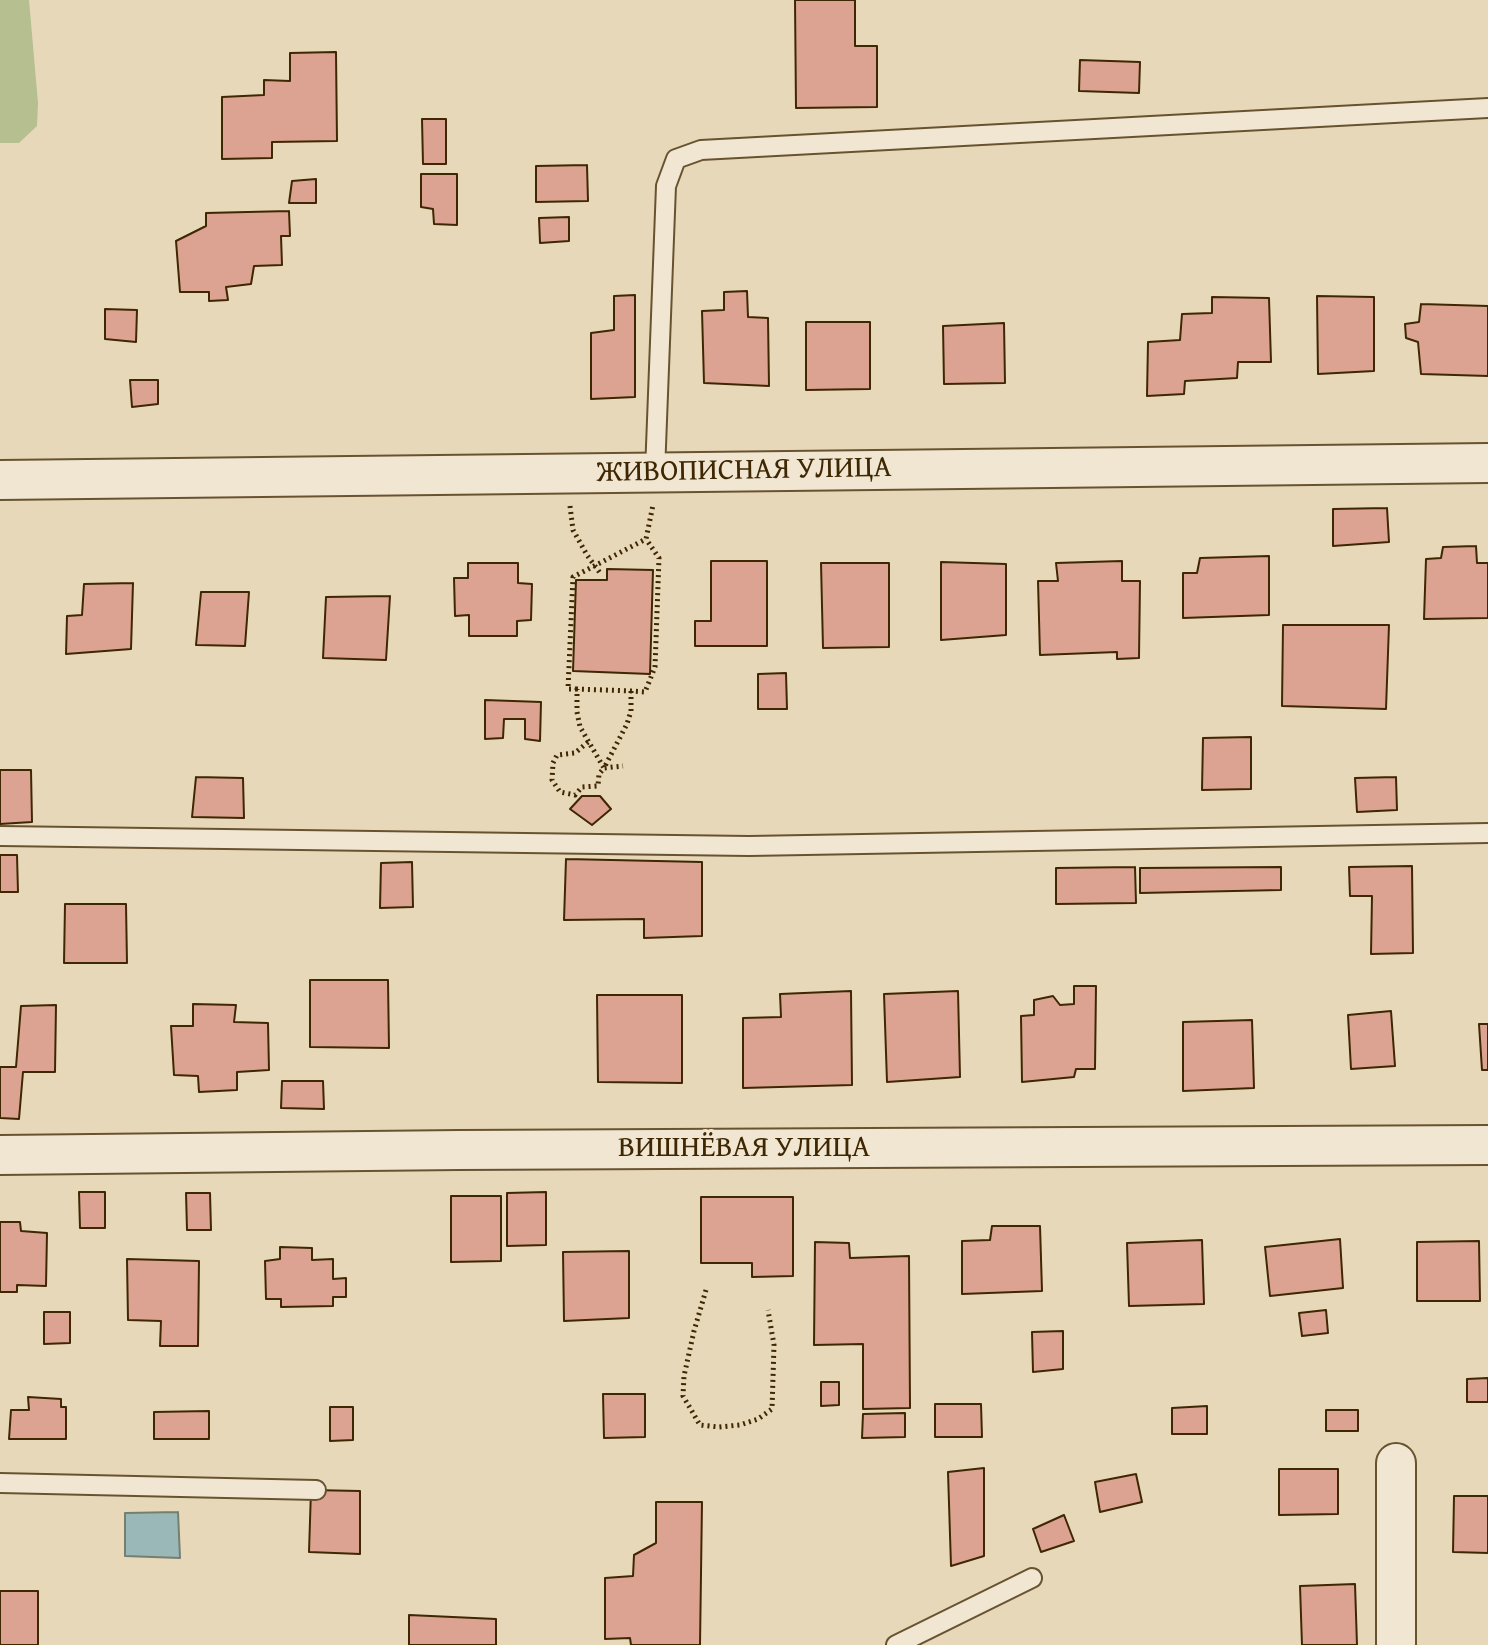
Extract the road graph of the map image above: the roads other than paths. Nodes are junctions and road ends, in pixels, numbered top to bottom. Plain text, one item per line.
1 (1488, 108) edge
2 (1488, 463) edge
3 (655, 472) junction
4 (0, 480) edge
5 (1488, 833) edge
6 (0, 836) edge
7 (1488, 1145) edge
8 (0, 1155) edge
9 (1396, 1463) dead end
10 (0, 1483) edge
11 (316, 1490) dead end
12 (1032, 1578) dead end
13 (896, 1645) edge
14 (1396, 1645) edge

1 - 3 lane
2 - 3 street, ЖИВОПИСНАЯ УЛИЦА
3 - 4 street, ЖИВОПИСНАЯ УЛИЦА
5 - 6 lane
7 - 8 street, ВИШНЁВАЯ УЛИЦА
9 - 14 street
10 - 11 lane
12 - 13 lane

